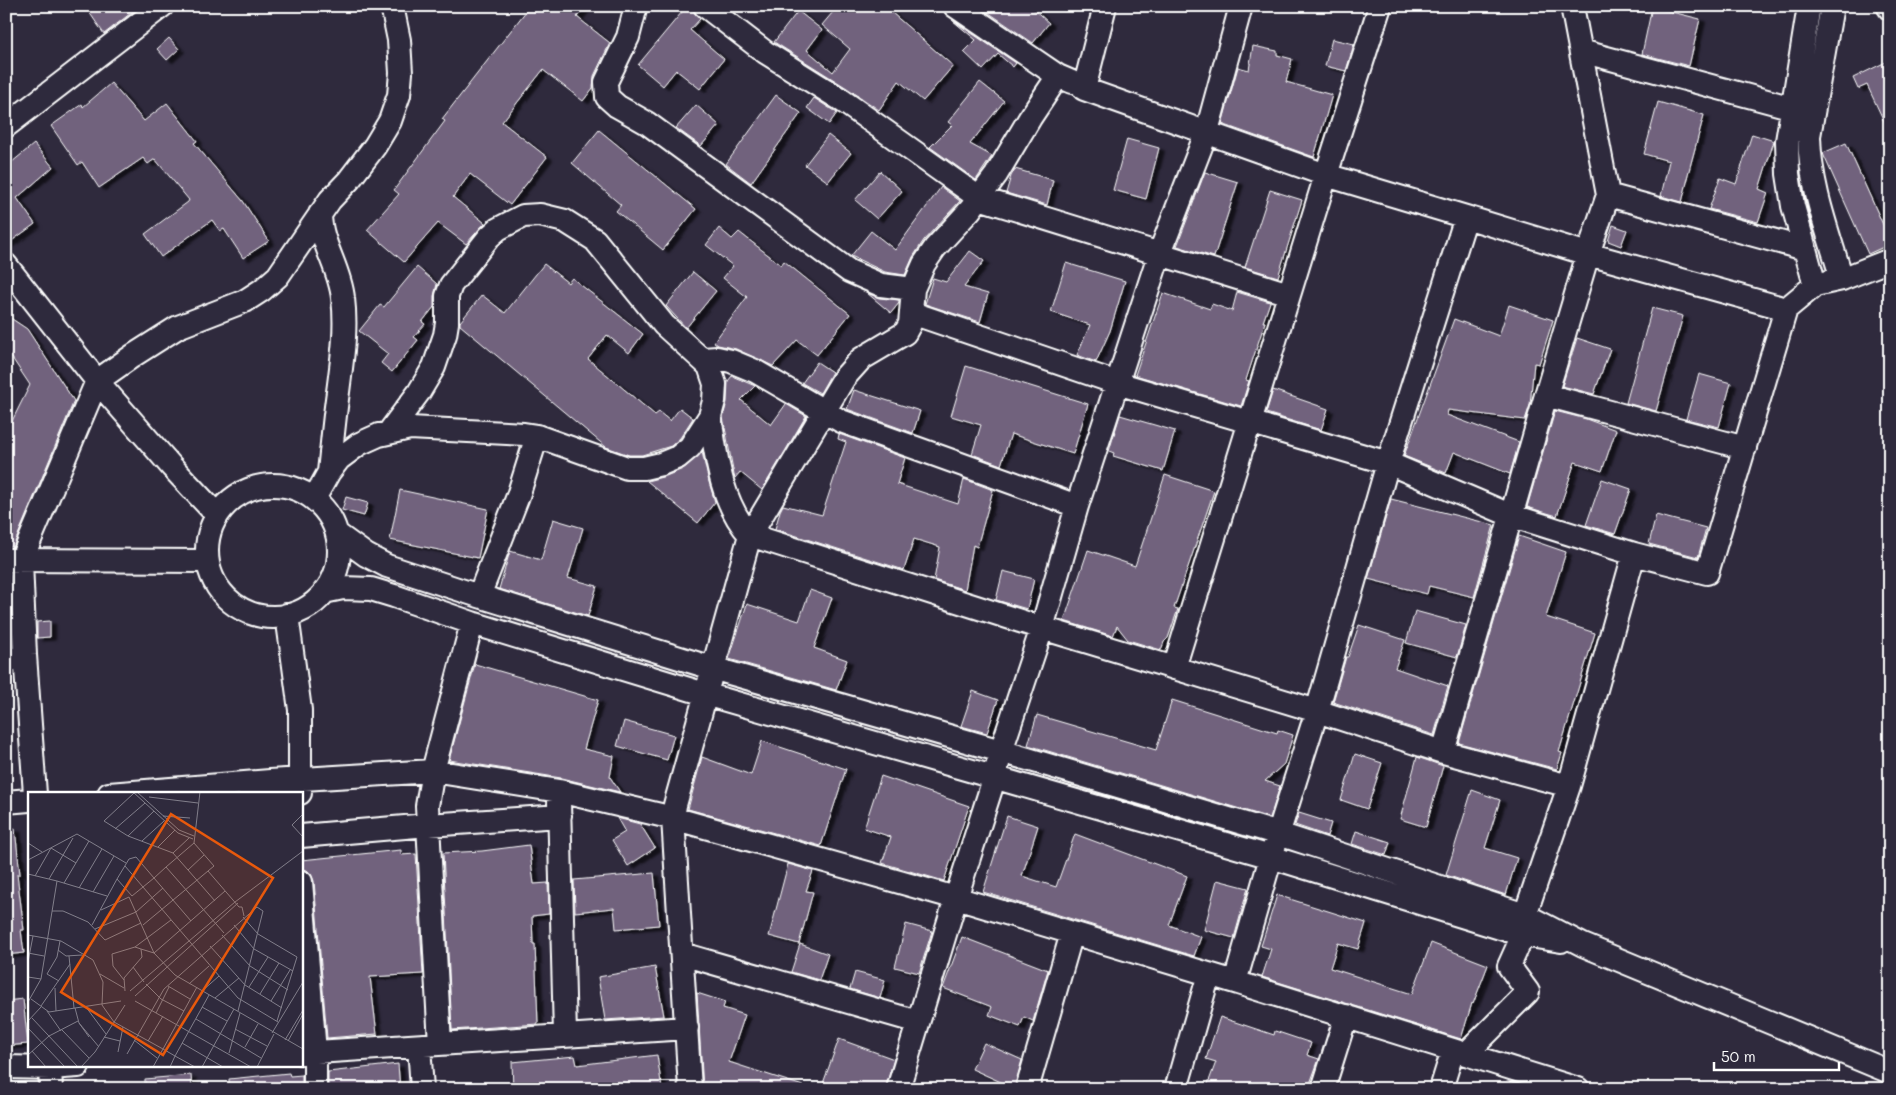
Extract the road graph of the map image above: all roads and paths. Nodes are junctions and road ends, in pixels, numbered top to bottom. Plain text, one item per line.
1 (162, 6) edge
2 (392, 6) edge
3 (636, 6) edge
4 (705, 6) edge
5 (955, 6) edge
6 (1105, 6) edge
7 (1241, 6) edge
8 (1380, 6) edge
9 (1572, 6) edge
10 (1809, 6) edge
11 (1832, 6) edge
12 (1581, 51) junction
13 (1058, 76) junction
14 (1084, 88) junction
15 (1793, 108) junction
16 (6, 126) edge
17 (1207, 131) junction
18 (1326, 175) junction
19 (1608, 195) junction
20 (979, 198) junction
21 (320, 214) junction
22 (1466, 217) junction
23 (1805, 249) junction
24 (1588, 254) junction
25 (1159, 255) junction
26 (1890, 260) edge
27 (6, 265) edge
28 (1842, 279) junction
29 (1815, 285) junction
30 (913, 289) junction
31 (1289, 294) junction
32 (1786, 309) junction
33 (912, 313) junction
34 (703, 359) junction
35 (97, 381) junction
36 (1118, 383) junction
37 (1546, 395) junction
38 (825, 413) junction
39 (710, 416) junction
40 (1251, 423) junction
41 (389, 432) junction
42 (537, 436) junction
43 (1744, 448) junction
44 (1388, 463) junction
45 (328, 472) junction
46 (314, 499) junction
47 (1076, 506) junction
48 (217, 515) junction
49 (1510, 515) junction
50 (336, 534) junction
51 (750, 535) junction
52 (1634, 554) junction
53 (14, 560) edge
54 (207, 561) junction
55 (324, 592) junction
56 (478, 596) junction
57 (287, 615) junction
58 (472, 623) junction
59 (1042, 628) junction
60 (16, 658) edge
61 (712, 668) junction
62 (1174, 668) junction
63 (705, 694) junction
64 (1317, 710) junction
65 (1002, 751) junction
66 (1443, 752) junction
67 (434, 771) junction
68 (996, 776) junction
69 (300, 786) edge
70 (1569, 786) junction
71 (559, 791) junction
72 (35, 792) edge
73 (157, 792) edge
74 (28, 800) edge
75 (6, 802) edge
76 (560, 816) junction
77 (673, 818) junction
78 (428, 824) junction
79 (1279, 834) junction
80 (302, 836) edge
81 (1271, 857) junction
82 (302, 896) edge
83 (956, 898) junction
84 (1524, 925) junction
85 (1072, 933) junction
86 (682, 954) junction
87 (1209, 974) junction
88 (1235, 982) junction
89 (1346, 1016) junction
90 (918, 1022) junction
91 (687, 1028) junction
92 (565, 1035) junction
93 (430, 1045) junction
94 (1460, 1051) junction
95 (308, 1052) edge
96 (6, 1067) edge
97 (71, 1068) edge
98 (1890, 1072) edge
99 (50, 1074) edge
100 (692, 1088) edge
101 (315, 1089) edge
102 (422, 1089) edge
103 (898, 1089) edge
104 (1027, 1089) edge
105 (1176, 1089) edge
106 (1324, 1089) edge
107 (1441, 1089) edge
108 (1578, 1089) edge

1 - 16 street
2 - 21 street
3 - 30 street
4 - 20 street
5 - 13 street
6 - 14 street
7 - 17 street
8 - 18 street
9 - 12 street
10 - 15 street
11 - 28 street
12 - 15 street
12 - 19 street
13 - 14 street
13 - 20 street
14 - 17 street
15 - 23 street
17 - 18 street
17 - 25 street
18 - 22 street
18 - 31 street
19 - 23 street
19 - 24 street
20 - 25 street
20 - 30 street
21 - 35 street
21 - 45 street
22 - 24 street
22 - 44 street
23 - 29 street
24 - 32 street
24 - 37 street
25 - 31 street
25 - 36 street
26 - 28 street
27 - 35 street
28 - 29 street
29 - 32 street
30 - 33 street
31 - 40 street
32 - 43 street
33 - 36 street
33 - 38 street
34 - 38 street
34 - 39 street
34 - 41 street
35 - 48 street
35 - 53 street
36 - 40 street
36 - 47 street
37 - 43 street
37 - 49 street
38 - 47 street
38 - 51 street
39 - 42 street
39 - 51 street
40 - 44 street
40 - 62 street
41 - 42 street
41 - 45 street
42 - 56 street
43 - 52 street
44 - 49 street
44 - 64 street
45 - 46 street
46 - 48 street
46 - 50 street
47 - 59 street
48 - 54 street
49 - 52 street
49 - 66 street
50 - 55 street
50 - 56 street
51 - 59 street
51 - 61 street
52 - 70 street
53 - 54 street
53 - 60 street
54 - 57 street
55 - 57 street
55 - 58 street
56 - 61 street
57 - 69 street
58 - 63 street
58 - 67 street
59 - 62 street
59 - 65 street
60 - 72 street
61 - 63 street
61 - 65 street
62 - 64 street
63 - 68 street
63 - 77 street
64 - 66 street
64 - 79 street
65 - 68 street
65 - 79 street
66 - 70 street
67 - 69 street
67 - 71 street
67 - 78 street
68 - 81 street
68 - 83 street
69 - 73 street
70 - 84 street
71 - 76 street
71 - 77 street
74 - 75 street
76 - 78 street
76 - 92 street
77 - 83 street
77 - 86 street
78 - 80 street
78 - 93 street
79 - 81 street
79 - 84 street
81 - 84 street
81 - 88 street
82 - 95 street
83 - 85 street
83 - 90 street
84 - 94 street
84 - 98 street
85 - 87 street
85 - 104 street
86 - 90 street
86 - 91 street
87 - 88 street
87 - 105 street
88 - 89 street
89 - 94 street
89 - 106 street
90 - 103 street
91 - 92 street
91 - 100 street
92 - 93 street
93 - 95 street
93 - 102 street
94 - 107 street
94 - 108 street
95 - 101 street
96 - 99 street
97 - 99 street

